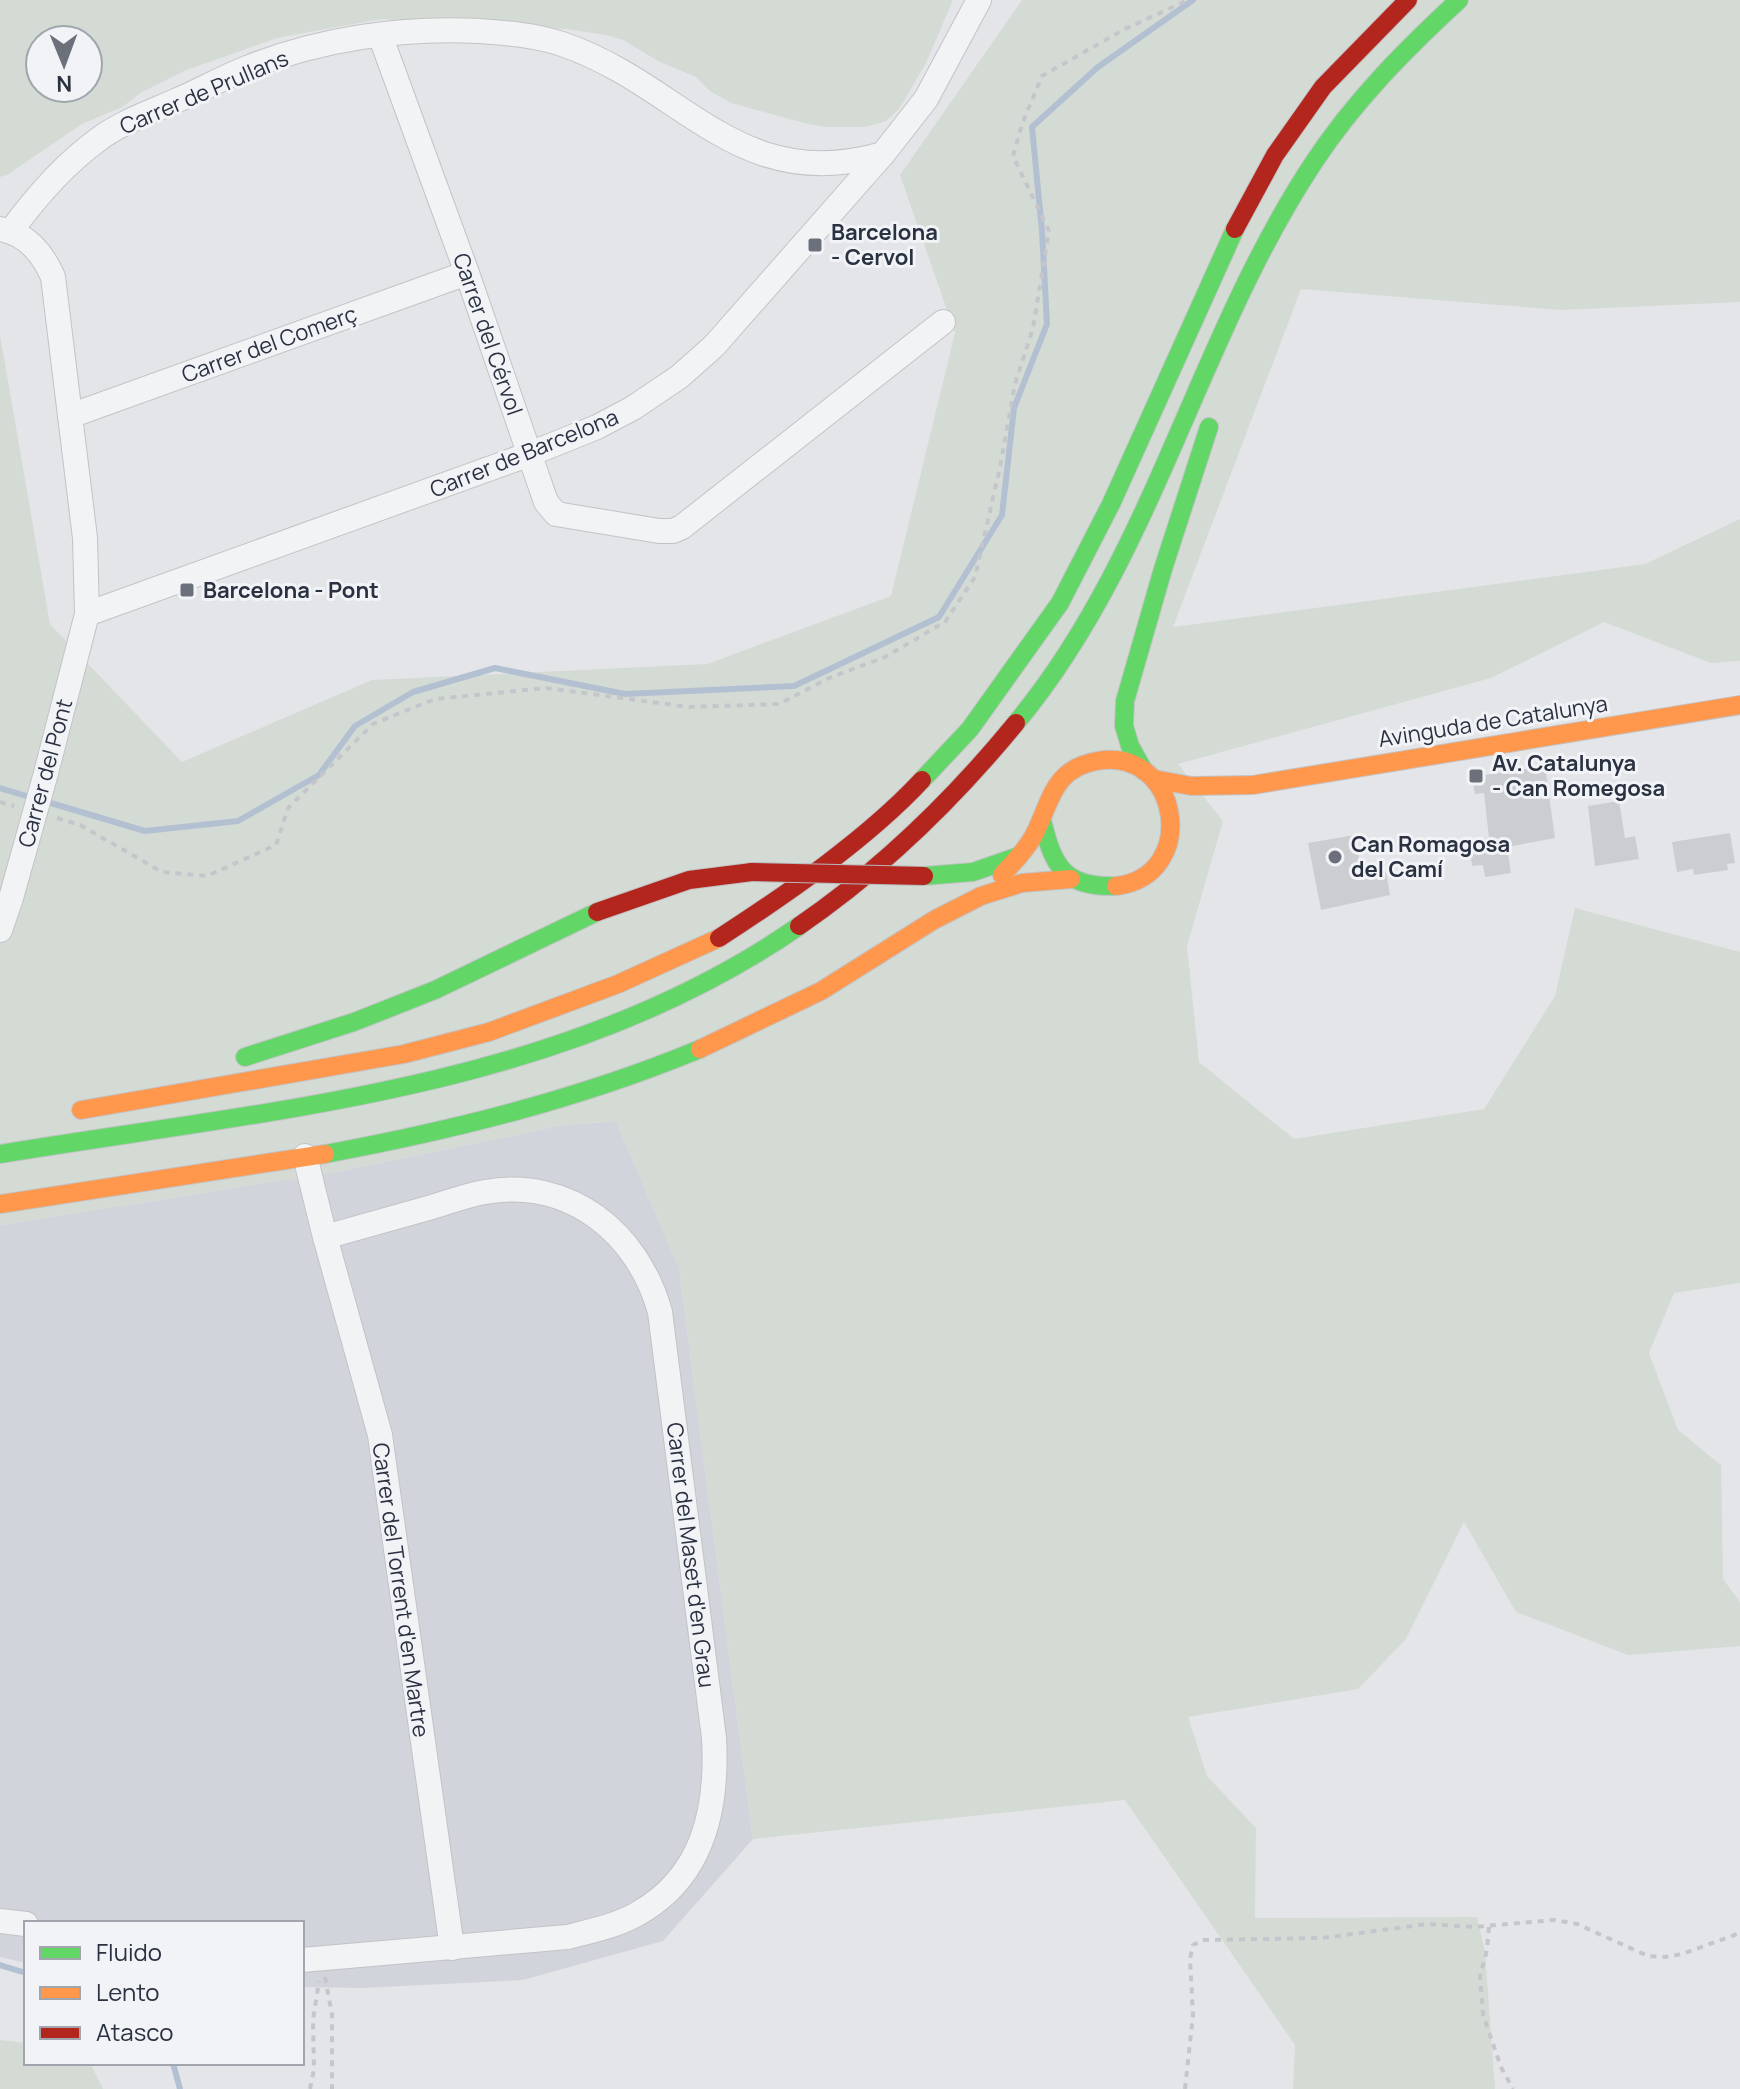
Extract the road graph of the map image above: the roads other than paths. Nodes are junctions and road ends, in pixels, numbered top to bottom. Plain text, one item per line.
1 (979, 0) edge
2 (1408, 0) edge
3 (1459, 0) edge
4 (380, 35) junction
5 (883, 154) junction
6 (6, 230) edge
7 (467, 273) junction
8 (1246, 280) junction
9 (943, 322) dead end
10 (1233, 354) dead end
11 (1216, 407) dead end
12 (70, 416) junction
13 (530, 454) junction
14 (87, 614) junction
15 (1740, 705) edge
16 (1149, 775) junction
17 (1253, 785) junction
18 (1204, 804) dead end
19 (1042, 820) junction
20 (1185, 821) dead end
21 (1169, 842) junction
22 (1019, 856) junction
23 (1071, 879) junction
24 (975, 899) junction
25 (0, 930) edge
26 (231, 1060) dead end
27 (177, 1074) dead end
28 (0, 1154) edge
29 (305, 1156) junction
30 (0, 1204) edge
31 (325, 1237) junction
32 (0, 1921) edge
33 (24, 1924) edge
34 (452, 1948) junction
35 (312, 1960) edge

1 - 5 street, Carrer de Barcelona
2 - 27 main road
3 - 8 main road
4 - 5 street, Carrer de Prullans
4 - 6 street, Carrer de Prullans
4 - 7 street, Carrer del Cérvol
5 - 13 street, Carrer de Barcelona
6 - 12 street, Carrer de Prullans
7 - 12 street, Carrer del Comerç
7 - 13 street, Carrer del Cérvol
8 - 10 main road
8 - 28 main road
9 - 13 street, Carrer del Cérvol
11 - 16 main road
12 - 14 street, Carrer de Prullans
13 - 14 street, Carrer de Barcelona
14 - 25 street, Carrer del Pont, bridge
15 - 17 main road, Avinguda de Catalunya
16 - 17 main road, Avinguda de Catalunya
16 - 19 main road
16 - 21 main road
17 - 18 main road, Avinguda de Catalunya
19 - 22 main road
19 - 23 main road
20 - 21 main road
21 - 23 main road
22 - 24 main road
22 - 26 main road, bridge
23 - 24 main road
24 - 29 main road
29 - 30 main road
29 - 31 street
31 - 34 street, Carrer del Torrent d'en Martre
31 - 34 street, Carrer del Maset d'en Grau
32 - 33 street
34 - 35 street, Carrer del Maset d'en Grau

